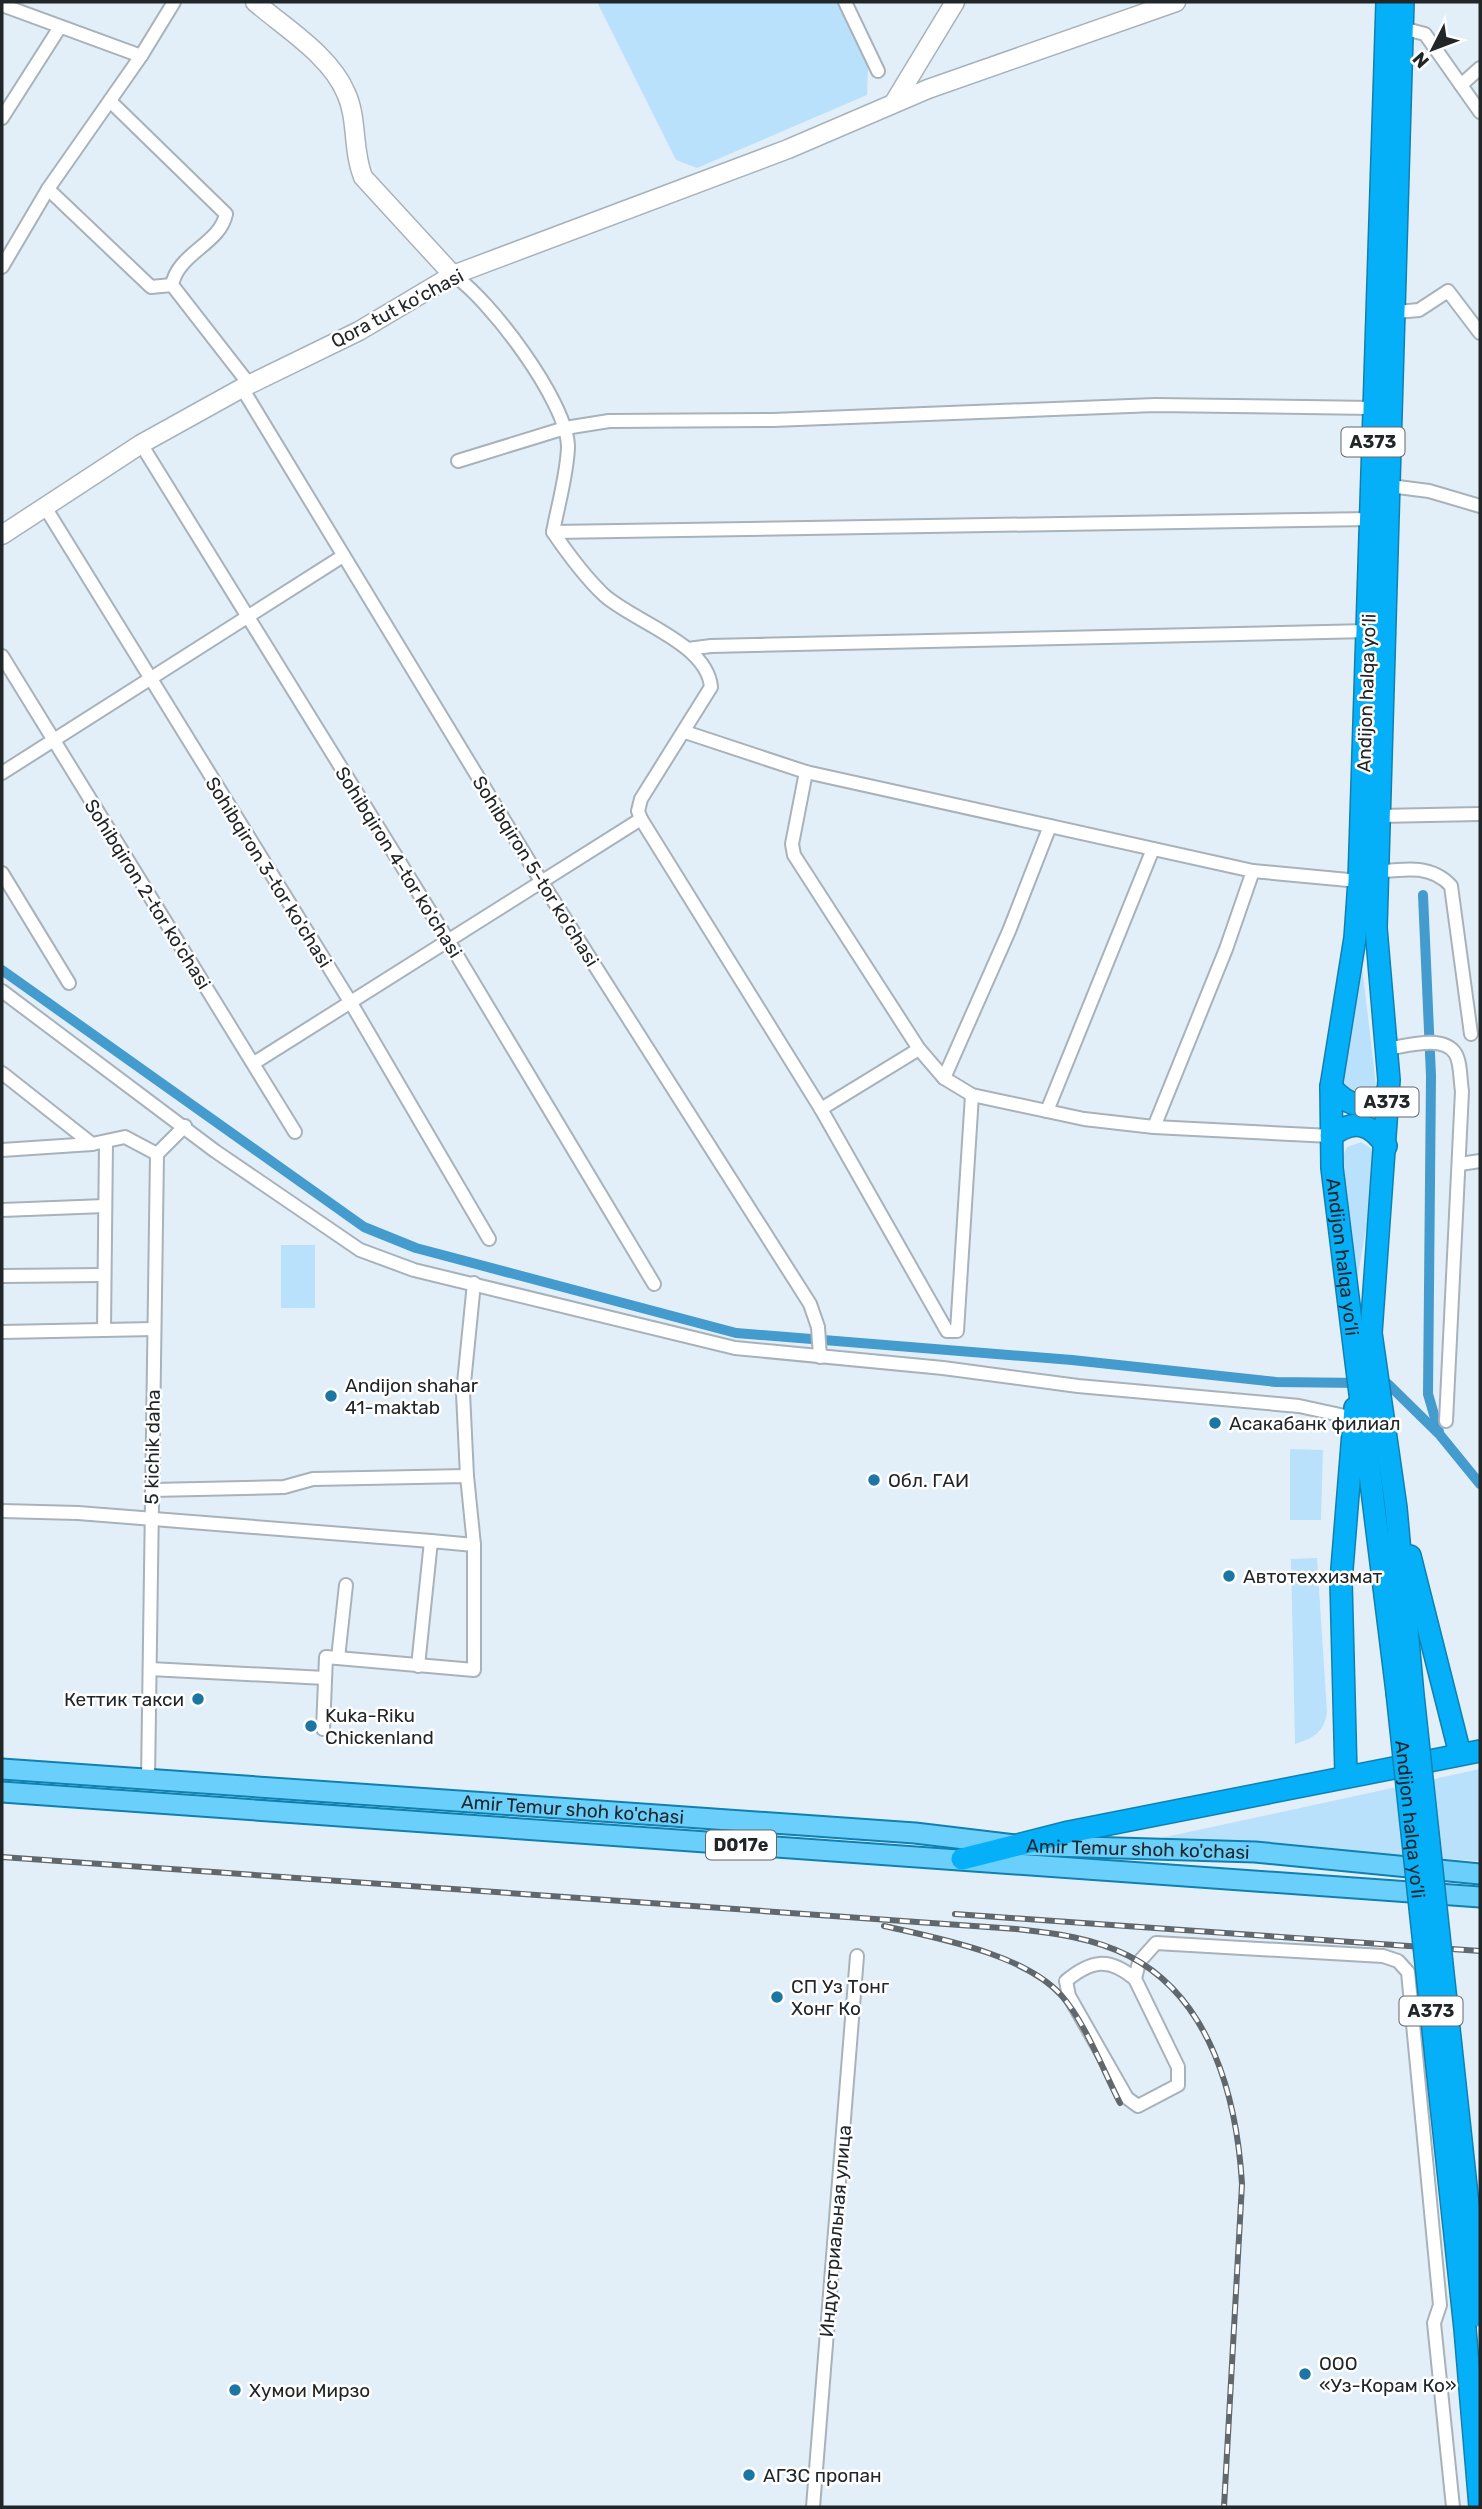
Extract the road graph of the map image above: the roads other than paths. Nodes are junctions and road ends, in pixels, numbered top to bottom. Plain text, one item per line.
1 (174, 2) edge
2 (255, 2) edge
3 (845, 2) edge
4 (955, 2) edge
5 (1176, 2) edge
6 (1387, 2) edge
7 (1403, 2) edge
8 (2, 5) edge
9 (60, 27) junction
10 (1402, 28) junction
11 (141, 56) junction
12 (1480, 68) edge
13 (878, 72) dead end
14 (1461, 85) junction
15 (110, 101) junction
16 (895, 101) junction
17 (1480, 111) edge
18 (2, 118) edge
19 (48, 189) junction
20 (2, 267) edge
21 (453, 275) junction
22 (172, 285) junction
23 (1396, 312) junction
24 (1480, 333) edge
25 (245, 386) junction
26 (1373, 408) junction
27 (565, 428) junction
28 (141, 444) junction
29 (458, 461) dead end
30 (1390, 486) junction
31 (1480, 506) edge
32 (45, 507) junction
33 (1372, 519) junction
34 (554, 532) junction
35 (2, 535) edge
36 (343, 556) junction
37 (247, 617) junction
38 (1369, 631) junction
39 (688, 649) junction
40 (2, 656) edge
41 (150, 679) junction
42 (685, 732) junction
43 (52, 740) junction
44 (2, 772) edge
45 (806, 772) junction
46 (1480, 814) edge
47 (1379, 816) junction
48 (641, 819) junction
49 (1050, 826) junction
50 (1153, 849) junction
51 (1253, 871) junction
52 (2, 873) edge
53 (1368, 877) junction
54 (541, 881) junction
55 (449, 942) junction
56 (69, 983) dead end
57 (3, 993) edge
58 (351, 1003) junction
59 (1471, 1034) dead end
60 (919, 1049) junction
61 (1385, 1049) junction
62 (254, 1063) junction
63 (2, 1073) edge
64 (944, 1078) junction
65 (1331, 1087) junction
66 (1388, 1092) junction
67 (972, 1095) junction
68 (821, 1109) junction
69 (1047, 1111) junction
70 (185, 1126) junction
71 (1154, 1127) junction
72 (295, 1132) dead end
73 (1331, 1136) junction
74 (99, 1143) junction
75 (1386, 1146) junction
76 (2, 1150) edge
77 (157, 1154) junction
78 (1480, 1161) edge
79 (1460, 1164) junction
80 (105, 1206) junction
81 (2, 1210) edge
82 (489, 1240) dead end
83 (104, 1275) junction
84 (2, 1276) edge
85 (474, 1283) junction
86 (653, 1284) dead end
87 (153, 1329) junction
88 (104, 1330) junction
89 (2, 1332) edge
90 (820, 1354) junction
91 (1358, 1364) junction
92 (1354, 1418) junction
93 (1446, 1421) dead end
94 (467, 1476) junction
95 (152, 1490) junction
96 (1395, 1508) junction
97 (2, 1511) edge
98 (151, 1519) junction
99 (431, 1541) junction
100 (474, 1545) junction
101 (345, 1585) dead end
102 (338, 1658) junction
103 (418, 1666) junction
104 (150, 1670) junction
105 (325, 1678) junction
106 (1405, 1694) junction
107 (323, 1729) dead end
108 (1470, 1753) edge
109 (2, 1769) edge
110 (1346, 1775) junction
111 (148, 1780) junction
112 (2, 1792) edge
113 (1015, 1845) junction
114 (962, 1859) junction
115 (1480, 1874) edge
116 (1480, 1897) edge
117 (857, 1955) dead end
118 (1135, 1979) junction
119 (1473, 2323) edge
120 (813, 2507) edge
121 (1453, 2507) edge
122 (1480, 2507) edge

1 - 11 street
2 - 21 street
3 - 13 street
4 - 16 street
5 - 16 street, Qora tut ko'chasi
6 - 26 highway, Andijon halqa yo‘li / A373
7 - 10 highway, Andijon halqa yo‘li / A373
8 - 9 street
9 - 11 street
9 - 18 street
10 - 14 street
10 - 23 highway, Andijon halqa yo‘li / A373
11 - 15 street
12 - 14 street
14 - 17 street
15 - 19 street
15 - 22 street
16 - 21 street, Qora tut ko'chasi
19 - 20 street
19 - 22 street
21 - 25 street, Qora tut ko'chasi
21 - 27 street
22 - 25 street, Sohibqiron 5-tor ko'chasi
23 - 24 street
23 - 30 highway, Andijon halqa yo‘li / A373
25 - 28 street, Qora tut ko'chasi
25 - 36 street, Sohibqiron 5-tor ko'chasi
26 - 27 street
26 - 33 highway, Andijon halqa yo‘li / A373
27 - 29 street
27 - 34 street
28 - 32 street, Qora tut ko'chasi
28 - 37 street, Sohibqiron 4-tor ko'chasi
30 - 31 street
30 - 47 highway, Andijon halqa yo‘li / A373
32 - 35 street, Qora tut ko'chasi
32 - 41 street, Sohibqiron 3-tor ko'chasi
33 - 34 street
33 - 38 highway, Andijon halqa yo‘li / A373
34 - 39 street
36 - 37 street
36 - 54 street, Sohibqiron 5-tor ko'chasi
37 - 41 street
37 - 55 street, Sohibqiron 4-tor ko'chasi
38 - 39 street
38 - 53 highway, Andijon halqa yo‘li / A373
39 - 42 street
40 - 43 street, Sohibqiron 2-tor ko'chasi
41 - 43 street
41 - 58 street, Sohibqiron 3-tor ko'chasi
42 - 45 street
42 - 48 street
43 - 44 street
43 - 62 street, Sohibqiron 2-tor ko'chasi
45 - 49 street
45 - 60 street
46 - 47 street
47 - 53 highway, Andijon halqa yo‘li / A373
48 - 54 street
48 - 68 street
49 - 50 street
49 - 64 street
50 - 51 street
50 - 69 street
51 - 53 street
51 - 71 street
52 - 56 street
53 - 59 street
53 - 61 highway, Andijon halqa yo‘li / A373
53 - 65 highway, Andijon halqa yo‘li / A373
54 - 55 street
54 - 90 street, Sohibqiron 5-tor ko'chasi
55 - 58 street
55 - 86 street, Sohibqiron 4-tor ko'chasi
57 - 70 street
58 - 62 street
58 - 82 street, Sohibqiron 3-tor ko'chasi
60 - 64 street
60 - 68 street
61 - 66 highway, Andijon halqa yo‘li / A373
61 - 79 street
62 - 72 street, Sohibqiron 2-tor ko'chasi
63 - 74 street
64 - 67 street
65 - 66 highway
65 - 73 highway, Andijon halqa yo‘li / A373
66 - 75 highway, Andijon halqa yo‘li / A373
67 - 68 street
67 - 69 street
69 - 71 street
70 - 77 street
70 - 85 street
71 - 73 street
73 - 75 highway
73 - 91 highway, Andijon halqa yo‘li / A373
74 - 76 street
74 - 77 street
74 - 80 street
75 - 96 highway, Andijon halqa yo‘li / A373
77 - 87 street, 5 kichik daha
78 - 79 street
79 - 93 street
80 - 81 street
80 - 83 street
83 - 84 street
83 - 88 street
85 - 90 street
85 - 94 street
87 - 88 street
87 - 95 street, 5 kichik daha
88 - 89 street
90 - 92 street
91 - 92 highway
91 - 106 highway, Andijon halqa yo‘li / A373
92 - 110 highway
94 - 95 street
94 - 100 street
95 - 98 street, 5 kichik daha
96 - 106 highway, Andijon halqa yo‘li / A373
96 - 108 highway
97 - 98 street
98 - 99 street
98 - 104 street, 5 kichik daha
99 - 100 street
99 - 103 street
100 - 103 street
101 - 102 street
102 - 103 street
102 - 105 street
104 - 105 street
104 - 111 street, 5 kichik daha
105 - 107 street
106 - 119 highway, Andijon halqa yo‘li / A373, bridge
108 - 110 highway
109 - 111 main road, Amir Temur shoh ko'chasi / D017e
110 - 113 highway
111 - 113 main road, Amir Temur shoh ko'chasi / D017e
112 - 114 main road, Amir Temur shoh ko'chasi / D017e
113 - 114 highway
113 - 115 main road, Amir Temur shoh ko'chasi / D017e
114 - 116 main road, Amir Temur shoh ko'chasi / D017e
117 - 120 street, Индустриальная улица
118 - 118 street
118 - 121 street
119 - 122 highway, Andijon halqa yo‘li / A373

